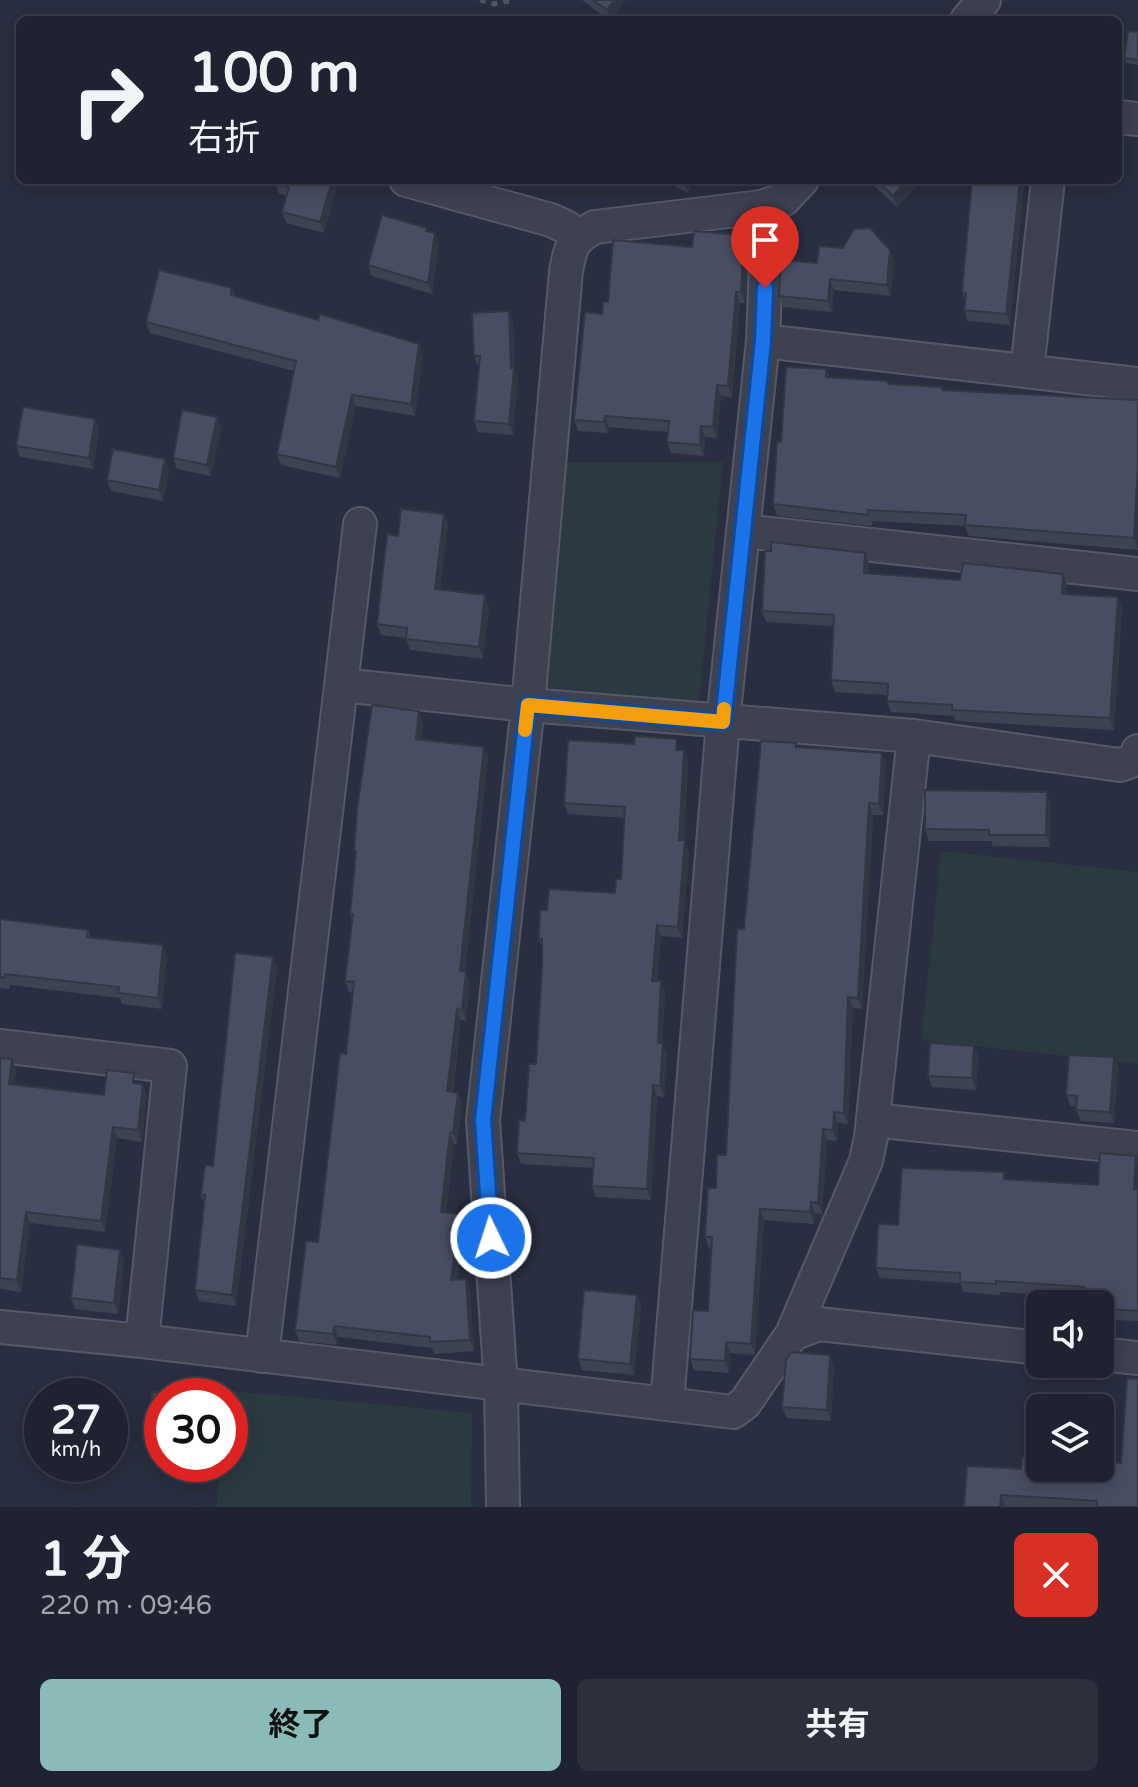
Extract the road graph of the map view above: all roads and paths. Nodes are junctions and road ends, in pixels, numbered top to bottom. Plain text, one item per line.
1 (480, 0) edge
2 (514, 0) edge
3 (984, 0) edge
4 (970, 16) edge
5 (420, 184) edge
6 (798, 184) edge
7 (1048, 184) edge
8 (761, 207) junction
9 (577, 236) junction
10 (763, 341) junction
11 (1027, 371) junction
12 (1138, 384) edge
13 (360, 524) dead end
14 (743, 531) junction
15 (1138, 574) edge
16 (342, 685) junction
17 (528, 705) junction
18 (723, 722) junction
19 (914, 736) junction
20 (1138, 751) edge
21 (0, 1046) edge
22 (873, 1120) junction
23 (1138, 1148) edge
24 (0, 1327) edge
25 (792, 1334) junction
26 (142, 1341) junction
27 (1026, 1346) edge
28 (1114, 1355) edge
29 (262, 1356) junction
30 (1138, 1358) edge
31 (501, 1386) junction
32 (667, 1403) junction
33 (503, 1507) edge

1 - 2 path
3 - 4 street
5 - 9 street
6 - 8 street
7 - 11 street
8 - 9 street
8 - 10 street
9 - 17 street
10 - 11 street
10 - 14 street
11 - 12 street
13 - 16 street
14 - 15 street
14 - 18 street
16 - 17 street
16 - 29 street
17 - 18 street
17 - 31 street
18 - 19 street
18 - 32 street
19 - 20 street
19 - 22 street
21 - 26 street
22 - 23 street
22 - 25 street
24 - 26 street
25 - 27 street
25 - 32 street
26 - 29 street
28 - 30 street
29 - 31 street
31 - 32 street
31 - 33 street

